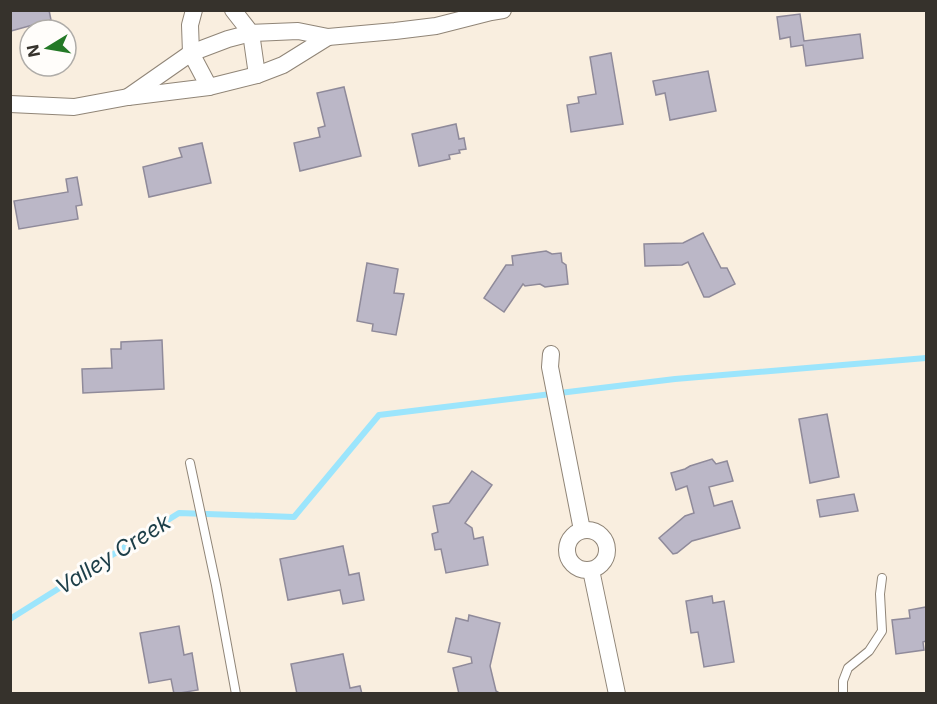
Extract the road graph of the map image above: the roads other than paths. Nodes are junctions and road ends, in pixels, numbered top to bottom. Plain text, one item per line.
1 (194, 10) edge
2 (233, 10) edge
3 (495, 11) edge
4 (251, 33) junction
5 (328, 37) junction
6 (191, 53) junction
7 (257, 75) junction
8 (209, 87) junction
9 (128, 97) junction
10 (10, 104) edge
11 (551, 354) dead end
12 (190, 463) dead end
13 (582, 530) junction
14 (591, 570) junction
15 (882, 578) dead end
16 (236, 693) edge
17 (616, 693) edge
18 (843, 693) edge

1 - 6 street
2 - 4 street
3 - 5 street
4 - 5 street
4 - 6 street
4 - 7 street
5 - 7 street
6 - 8 street
6 - 9 street
7 - 8 street
8 - 9 street
9 - 10 street
11 - 13 street
12 - 16 lane
13 - 14 street
13 - 14 street
14 - 17 street
15 - 18 lane

